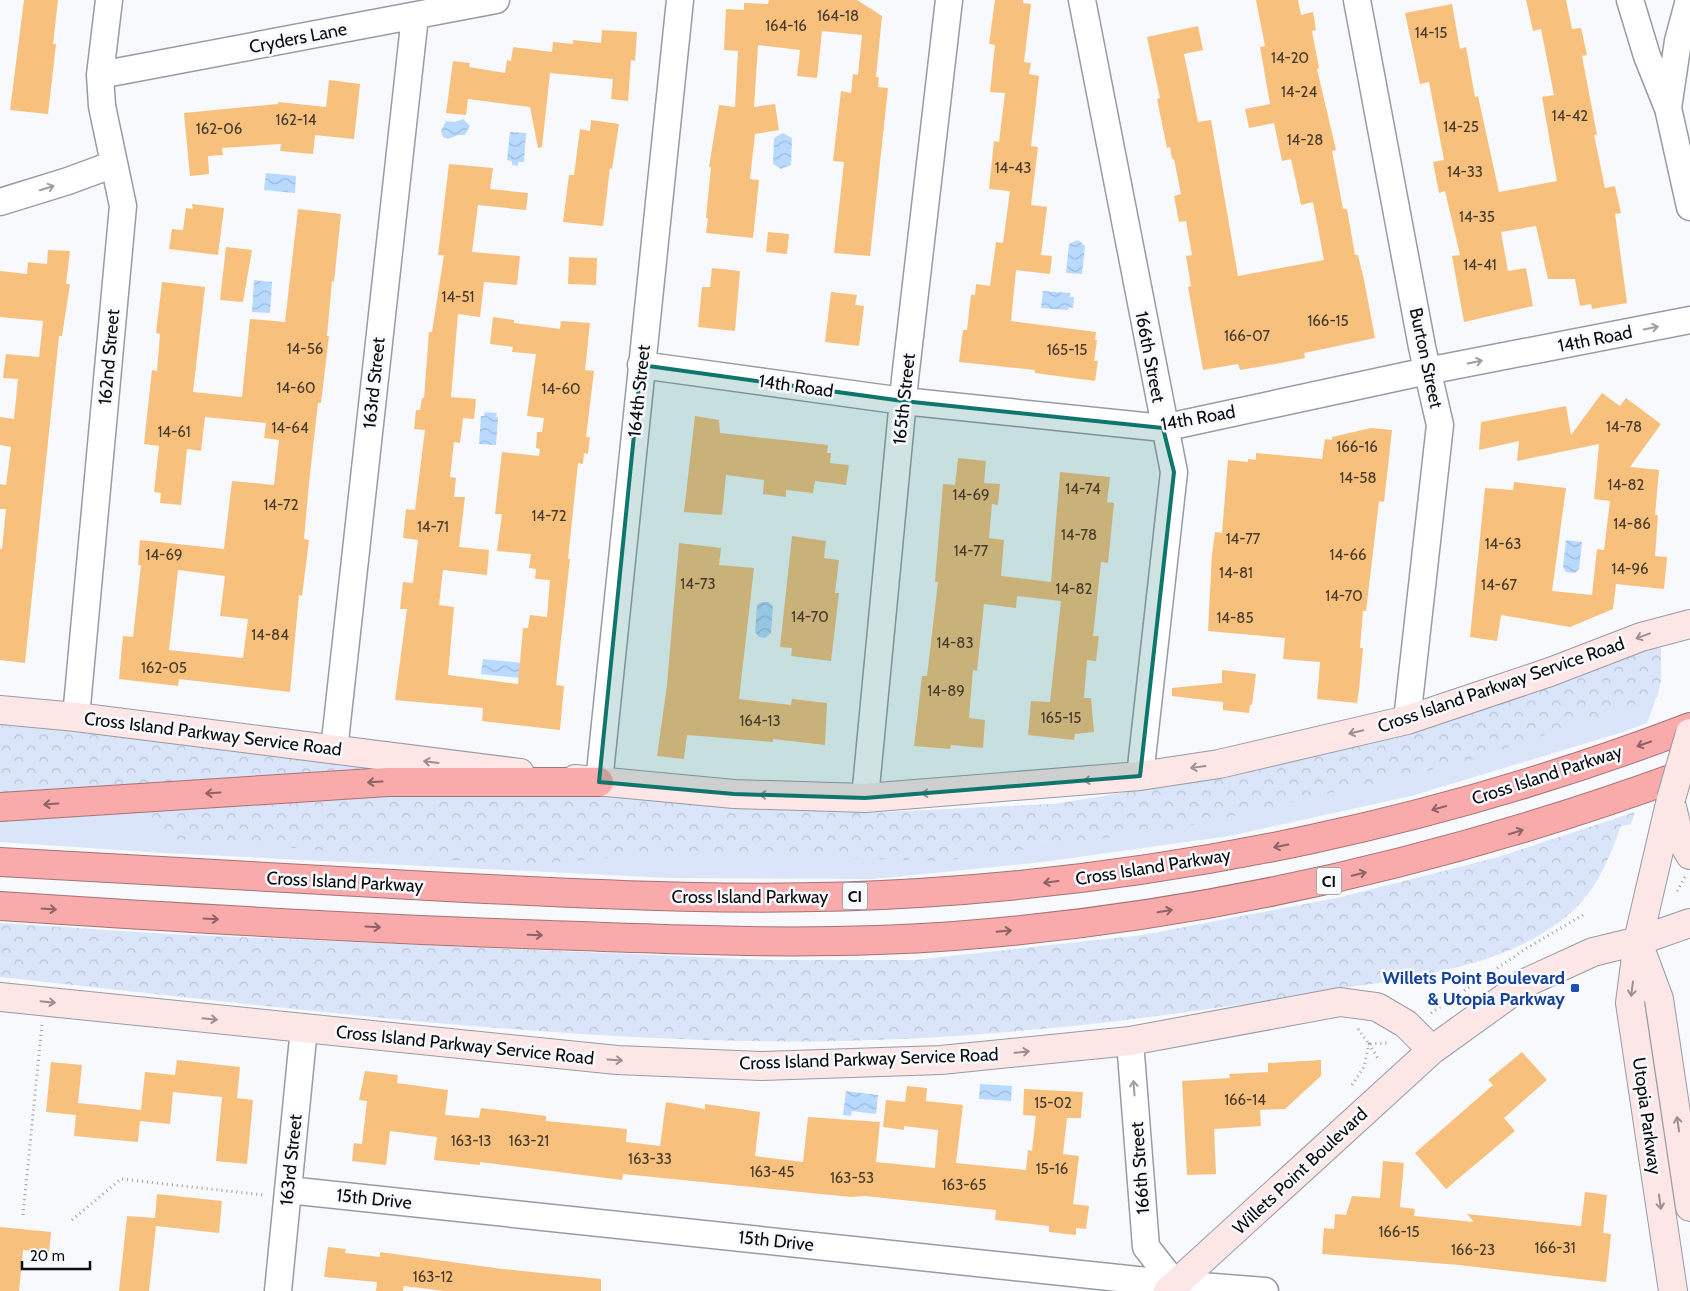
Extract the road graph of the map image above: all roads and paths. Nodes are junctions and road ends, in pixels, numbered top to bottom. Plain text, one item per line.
1 (109, 0) edge
2 (496, 0) edge
3 (680, 0) edge
4 (949, 0) edge
5 (1082, 0) edge
6 (1357, 0) edge
7 (1630, 0) edge
8 (1688, 0) edge
9 (414, 16) junction
10 (100, 75) junction
11 (1668, 108) junction
12 (114, 164) junction
13 (0, 202) edge
14 (1690, 208) edge
15 (1690, 320) edge
16 (641, 365) junction
17 (1427, 371) junction
18 (903, 401) junction
19 (1164, 428) junction
20 (1690, 624) edge
21 (0, 710) edge
22 (76, 716) junction
23 (1407, 720) junction
24 (1690, 727) edge
25 (1690, 732) edge
26 (334, 750) junction
27 (1690, 772) edge
28 (1140, 776) junction
29 (598, 782) junction
30 (865, 798) junction
31 (1671, 800) junction
32 (0, 807) edge
33 (1690, 855) edge
34 (0, 862) edge
35 (1690, 868) edge
36 (1675, 894) dead end
37 (0, 906) edge
38 (1583, 915) dead end
39 (1690, 923) edge
40 (1638, 941) junction
41 (0, 997) edge
42 (1430, 1014) dead end
43 (42, 1021) dead end
44 (1356, 1026) dead end
45 (304, 1028) junction
46 (1130, 1041) junction
47 (1391, 1043) dead end
48 (1369, 1044) junction
49 (1432, 1050) junction
50 (1379, 1060) dead end
51 (1352, 1085) dead end
52 (288, 1190) junction
53 (260, 1194) dead end
54 (1690, 1207) edge
55 (23, 1215) dead end
56 (72, 1220) dead end
57 (1172, 1287) edge
58 (278, 1291) edge
59 (1265, 1291) edge
60 (1673, 1291) edge

1 - 10 street, 162nd Street
2 - 9 street, Cryders Lane
3 - 16 street, 164th Street
4 - 18 street, 165th Street
5 - 19 street, 166th Street
6 - 17 street, Burton Street
7 - 11 street
8 - 11 street
9 - 10 street, Cryders Lane
9 - 26 street, 163rd Street
10 - 12 street, 162nd Street
11 - 14 street
13 -> 12 street
12 - 22 street, 162nd Street
17 -> 15 street, 14th Road
16 - 18 street, 14th Road
16 - 29 street, 164th Street
17 - 19 street, 14th Road
17 - 23 street, Burton Street
18 - 19 street, 14th Road
18 - 30 street, 165th Street
19 - 28 street, 166th Street
20 -> 23 street, Cross Island Parkway Service Road
21 - 22 street, Cross Island Parkway Service Road
22 - 26 street, Cross Island Parkway Service Road
23 -> 28 street, Cross Island Parkway Service Road
24 -> 34 highway, Cross Island Parkway / CI
25 - 31 street, Utopia Parkway, bridge
29 -> 26 street, Cross Island Parkway Service Road
37 -> 27 highway, CI
28 -> 30 street, Cross Island Parkway Service Road
30 -> 29 street, Cross Island Parkway Service Road
29 -> 32 highway
31 - 33 street
31 - 40 street, Utopia Parkway
35 - 36 path
38 - 42 path
39 - 40 street
40 - 49 street
54 -> 40 street, Utopia Parkway
40 -> 60 street, Utopia Parkway
41 -> 45 street, Cross Island Parkway Service Road
43 - 55 path
44 - 48 path
45 -> 46 street, Cross Island Parkway Service Road
45 - 52 street, 163rd Street
46 - 49 street, Cross Island Parkway Service Road
57 -> 46 street, 166th Street
47 - 48 path
48 - 50 path
48 - 51 path
49 - 57 street, Willets Point Boulevard
52 - 57 street, 15th Drive
52 - 58 street, 163rd Street
53 - 56 path
57 - 59 street, 15th Drive

